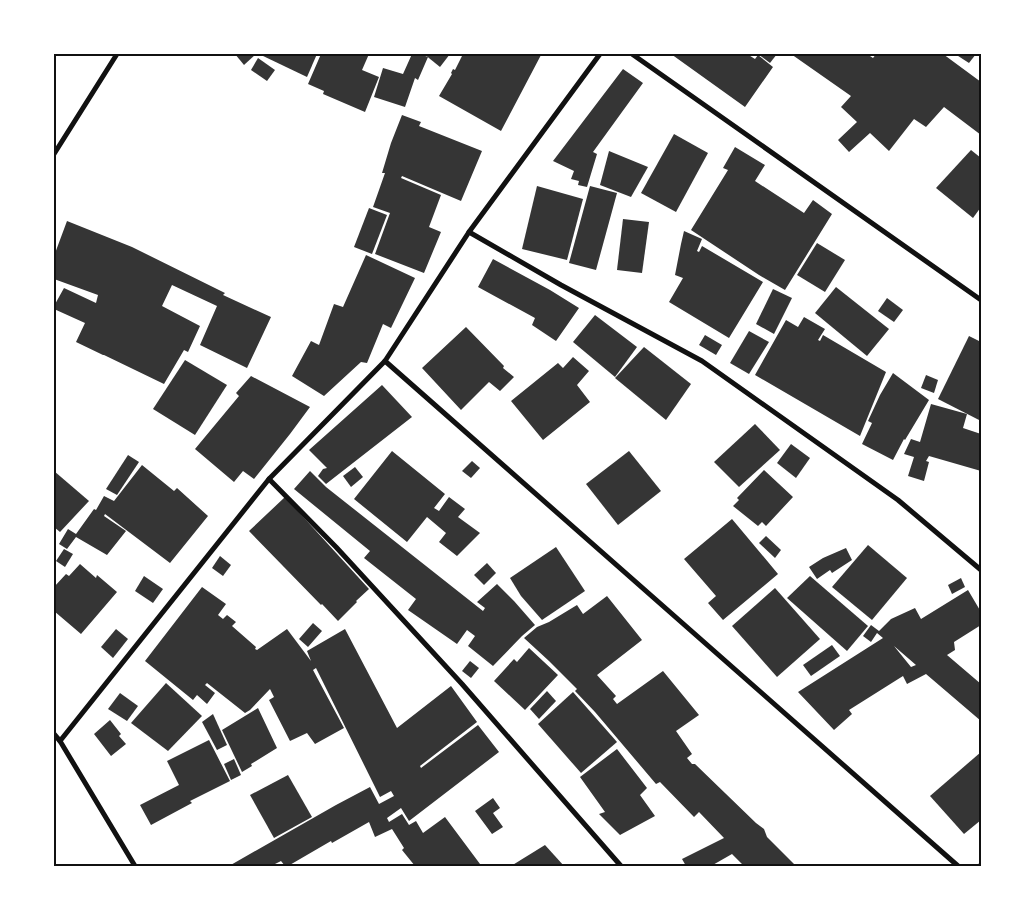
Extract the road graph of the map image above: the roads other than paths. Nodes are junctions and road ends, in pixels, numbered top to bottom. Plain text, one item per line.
1 (117, 54) edge
2 (600, 54) edge
3 (632, 54) edge
4 (54, 154) edge
5 (469, 232) junction
6 (981, 300) edge
7 (385, 361) junction
8 (268, 479) junction
9 (981, 570) edge
10 (54, 734) edge
11 (60, 741) junction
12 (135, 866) edge
13 (621, 866) edge
14 (958, 866) edge

1 - 4 street
2 - 5 street
3 - 6 street
5 - 7 street
5 - 9 street
7 - 8 street
7 - 14 street
8 - 11 street
8 - 13 street
10 - 11 street
11 - 12 street

